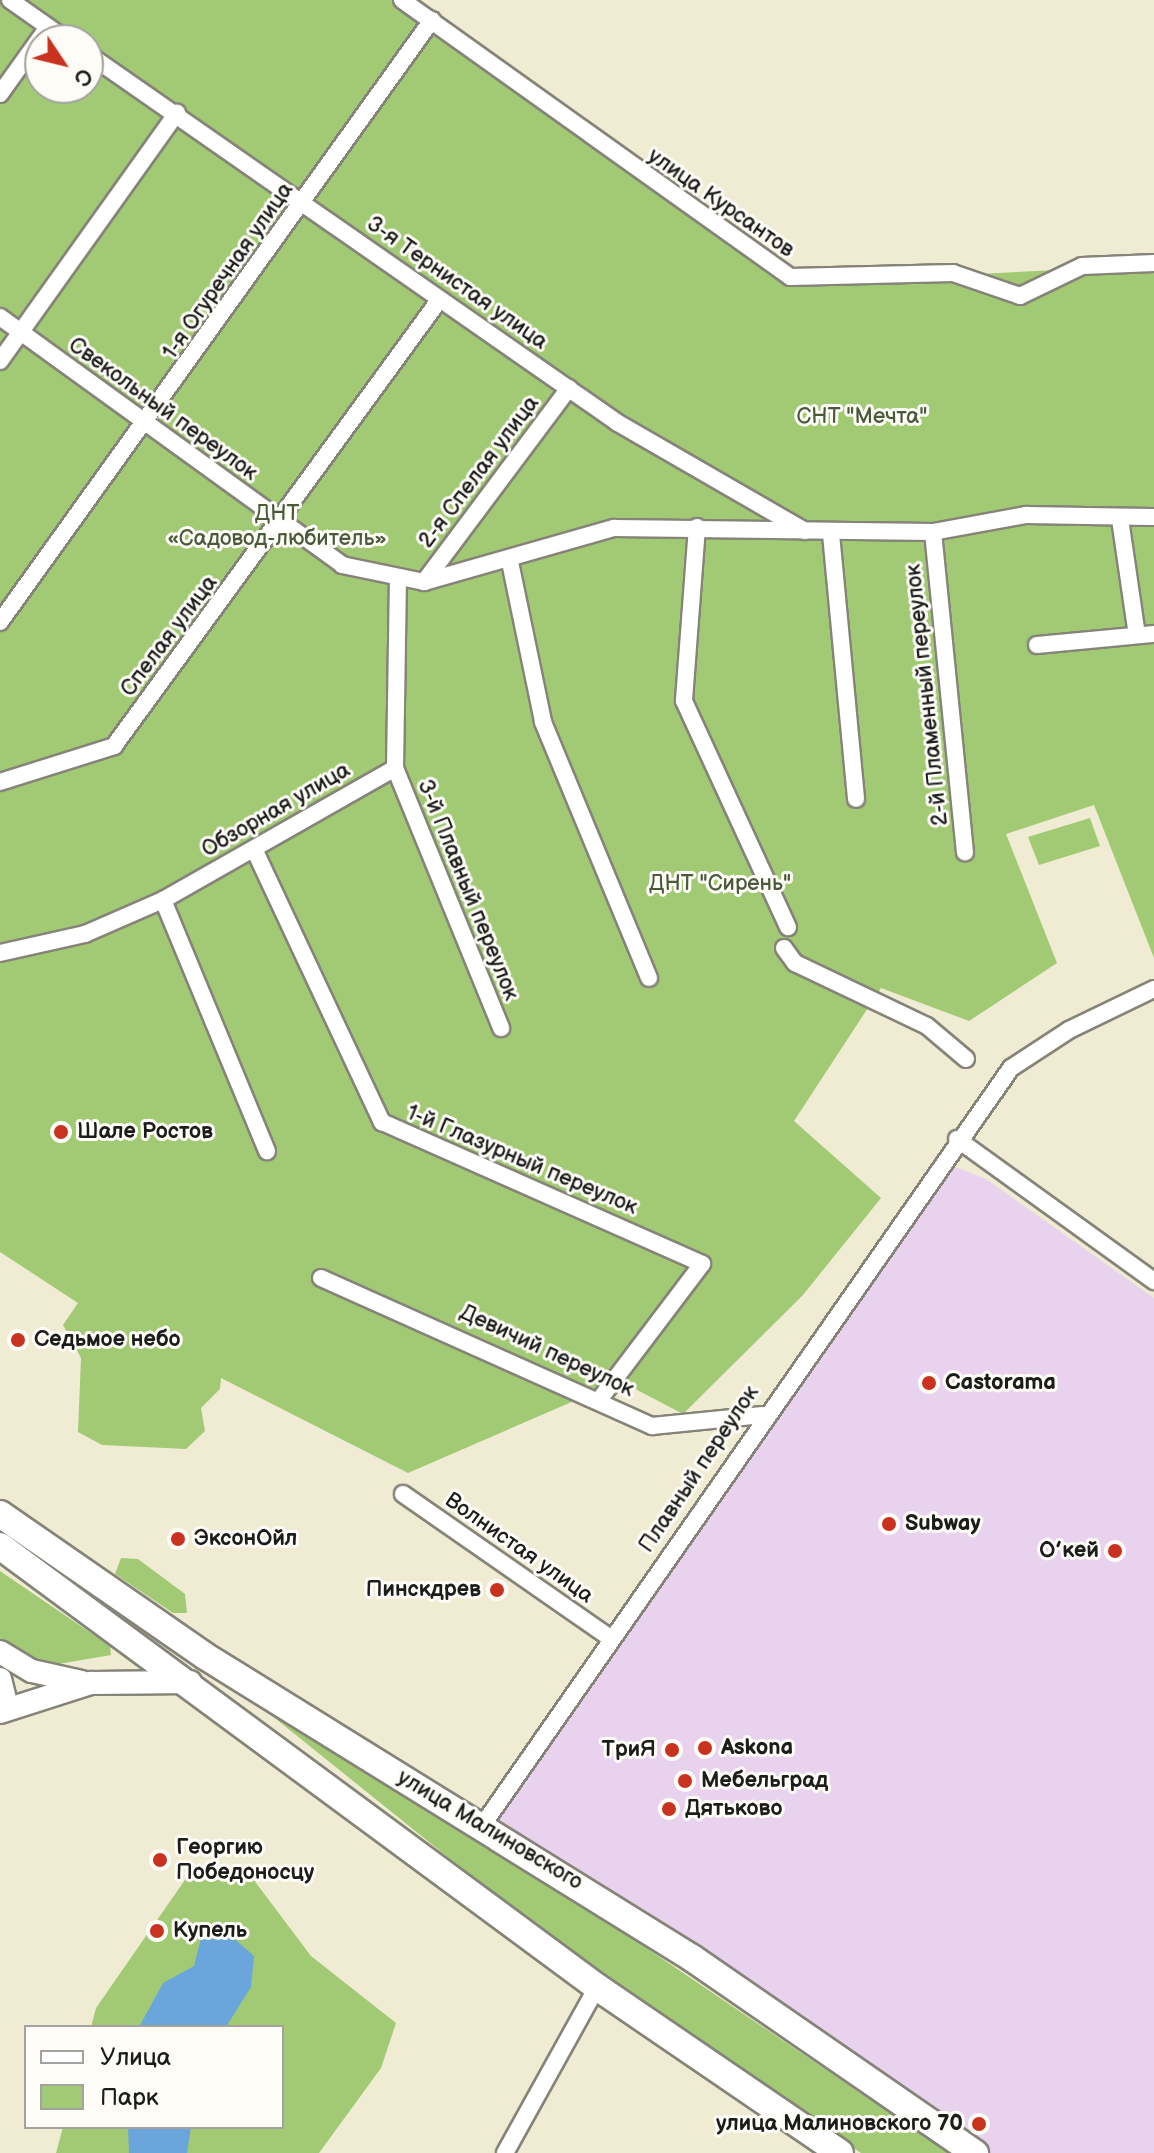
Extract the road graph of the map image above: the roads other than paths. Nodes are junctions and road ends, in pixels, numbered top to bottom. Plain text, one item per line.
1 (10, 0) edge
2 (402, 0) edge
3 (432, 20) junction
4 (44, 24) edge
5 (24, 60) edge
6 (104, 65) edge
7 (0, 94) edge
8 (177, 113) junction
9 (305, 202) junction
10 (1154, 263) edge
11 (440, 299) junction
12 (0, 317) edge
13 (20, 332) junction
14 (0, 361) edge
15 (569, 388) junction
16 (145, 425) junction
17 (1154, 517) edge
18 (1120, 519) junction
19 (283, 523) junction
20 (697, 527) junction
21 (933, 532) junction
22 (810, 534) junction
23 (831, 534) junction
24 (510, 562) junction
25 (398, 577) junction
26 (424, 582) junction
27 (0, 622) edge
28 (1145, 634) edge
29 (1037, 645) dead end
30 (395, 768) junction
31 (0, 782) edge
32 (856, 799) dead end
33 (254, 849) junction
34 (965, 852) dead end
35 (163, 900) junction
36 (788, 927) dead end
37 (784, 948) dead end
38 (0, 953) edge
39 (649, 978) dead end
40 (1154, 989) edge
41 (501, 1028) dead end
42 (966, 1059) dead end
43 (957, 1139) junction
44 (267, 1151) dead end
45 (321, 1278) dead end
46 (1154, 1281) edge
47 (600, 1399) junction
48 (762, 1415) junction
49 (403, 1494) dead end
50 (0, 1514) edge
51 (0, 1546) edge
52 (610, 1638) junction
53 (0, 1652) edge
54 (0, 1679) edge
55 (192, 1682) junction
56 (91, 1683) junction
57 (3, 1710) edge
58 (482, 1826) junction
59 (597, 1987) junction
60 (505, 2153) edge
61 (840, 2153) edge
62 (975, 2153) edge

1 - 4 street
2 - 3 street, улица Курсантов
3 - 9 street, 1-я Огуречная улица
3 - 10 street, улица Курсантов
5 - 7 street
6 - 8 street, 3-я Тернистая улица
8 - 9 street, 3-я Тернистая улица
8 - 13 street
9 - 11 street, 3-я Тернистая улица
9 - 16 street, 1-я Огуречная улица
11 - 15 street, 3-я Тернистая улица
11 - 19 street, Спелая улица
12 - 13 street, Свекольный переулок
13 - 14 street
13 - 16 street, Свекольный переулок
15 - 22 street, 3-я Тернистая улица
15 - 26 street, 2-я Спелая улица
16 - 19 street, Свекольный переулок
16 - 27 street, 1-я Огуречная улица
17 - 18 street, Свекольный переулок
18 - 21 street, Свекольный переулок
18 - 28 street
19 - 25 street, Свекольный переулок
19 - 31 street, Спелая улица
20 - 22 street, Свекольный переулок
20 - 24 street, Свекольный переулок
20 - 36 street
21 - 23 street, Свекольный переулок
21 - 34 street, 2-й Пламенный переулок
22 - 23 street, Свекольный переулок
23 - 32 street
24 - 26 street, Свекольный переулок
24 - 39 street
25 - 26 street, Свекольный переулок
25 - 30 street
28 - 29 street
30 - 33 street, Обзорная улица
30 - 41 street, 3-й Плавный переулок
33 - 35 street, Обзорная улица
33 - 47 street, 1-й Глазурный переулок
35 - 38 street, Обзорная улица
35 - 44 street
37 - 42 street
40 - 43 street, Плавный переулок
43 - 46 street
43 - 48 street, Плавный переулок
45 - 47 street, Девичий переулок
47 - 48 street, Девичий переулок
48 - 52 street, Плавный переулок
49 - 52 street, Волнистая улица
50 - 58 highway, улица Малиновского
51 - 55 highway
52 - 58 street, Плавный переулок
53 - 56 main road
54 - 57 main road
55 - 56 main road
55 - 59 highway
56 - 57 main road
58 - 62 highway, улица Малиновского
59 - 60 street
59 - 61 highway

